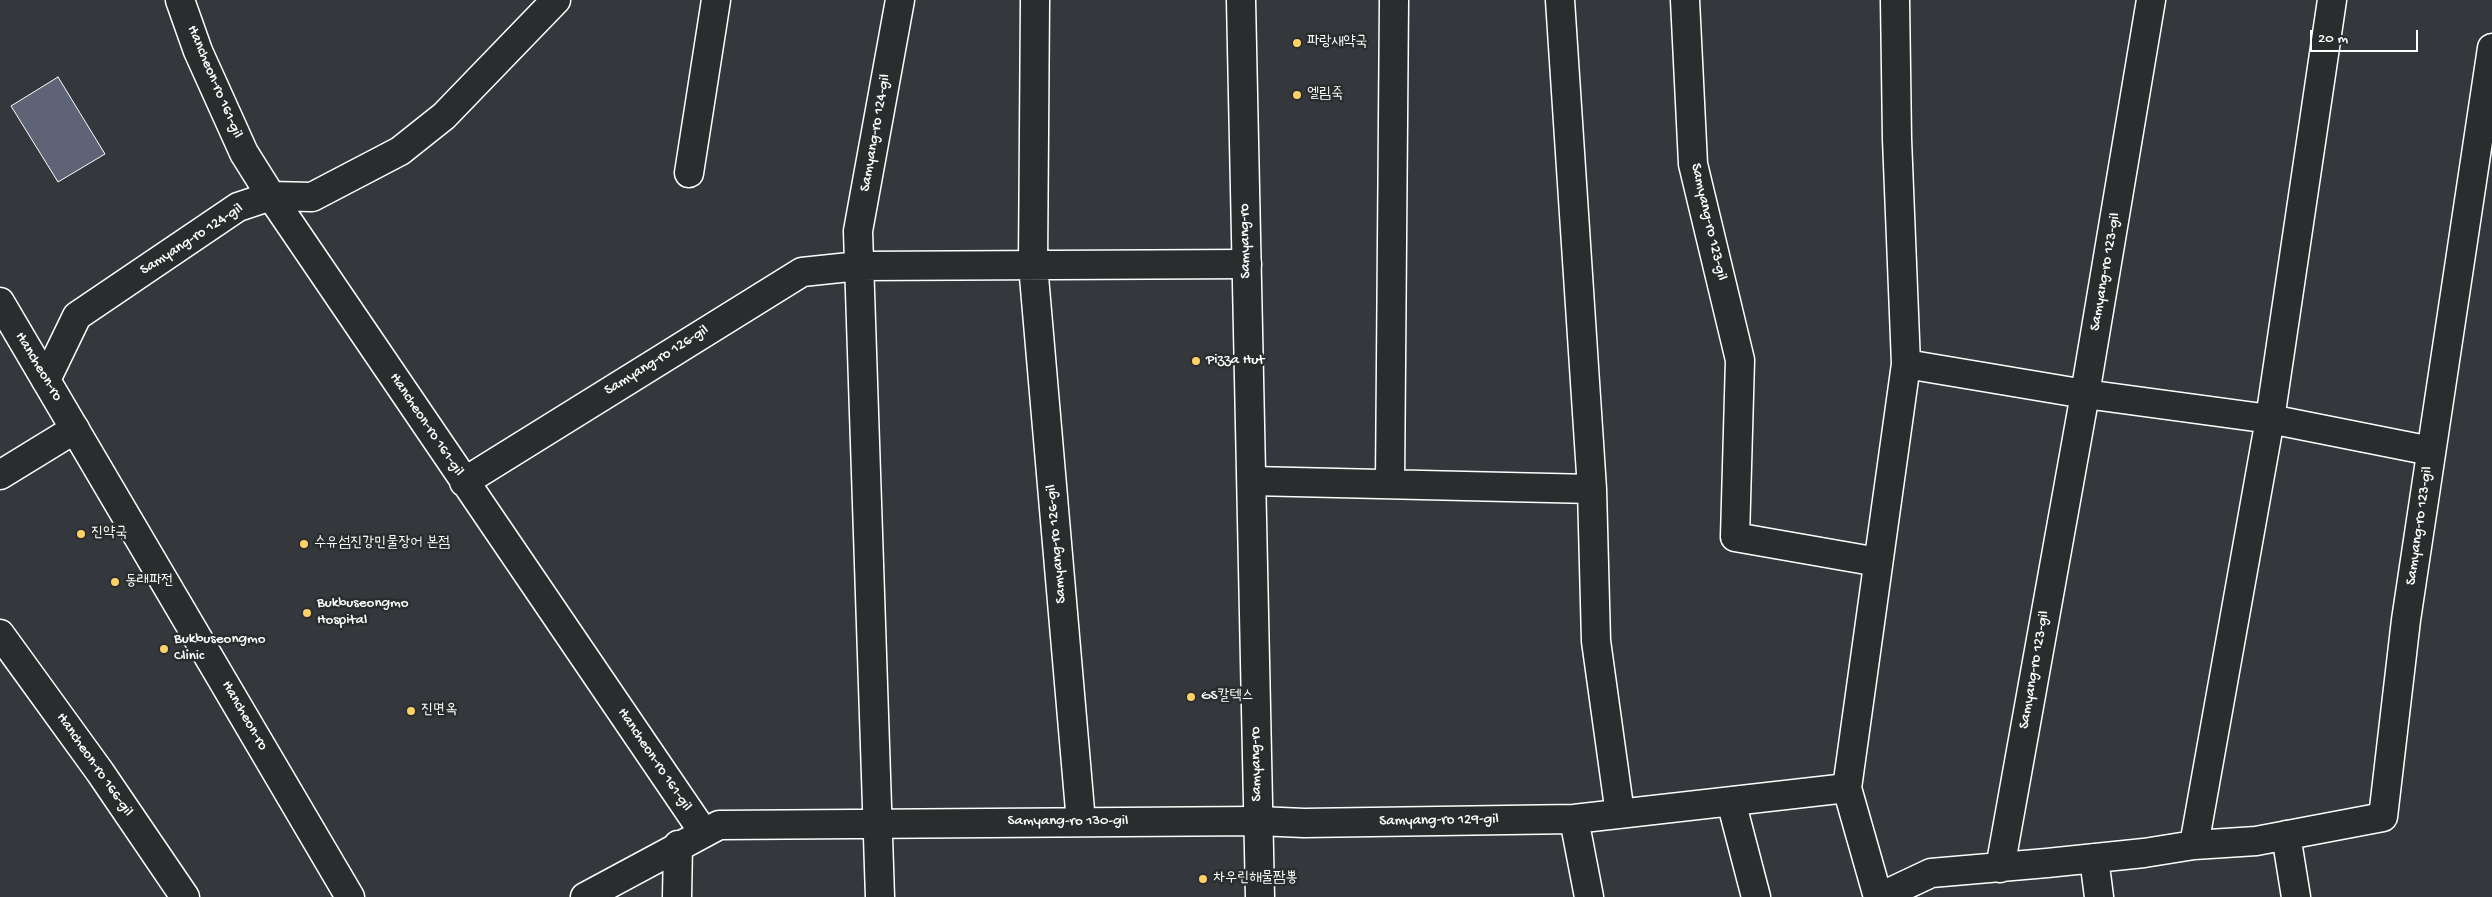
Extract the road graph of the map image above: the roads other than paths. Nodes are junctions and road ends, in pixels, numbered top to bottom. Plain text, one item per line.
1 (180, 0) edge
2 (556, 0) edge
3 (716, 0) edge
4 (900, 0) edge
5 (1035, 0) edge
6 (1241, 0) edge
7 (1394, 0) edge
8 (1560, 0) edge
9 (1685, 0) edge
10 (1895, 0) edge
11 (2151, 0) edge
12 (2332, 0) edge
13 (2492, 48) edge
14 (689, 173) dead end
15 (271, 196) junction
16 (1247, 264) junction
17 (860, 266) junction
18 (1033, 266) junction
19 (0, 302) edge
20 (1906, 364) junction
21 (46, 380) junction
22 (2085, 394) junction
23 (2270, 419) junction
24 (75, 429) junction
25 (2431, 451) junction
26 (0, 475) edge
27 (464, 482) junction
28 (1252, 482) junction
29 (1390, 484) junction
30 (1592, 489) junction
31 (1878, 562) junction
32 (0, 634) edge
33 (1847, 788) junction
34 (1731, 801) junction
35 (1620, 814) junction
36 (1574, 819) junction
37 (1258, 821) junction
38 (1081, 822) junction
39 (877, 823) junction
40 (704, 833) junction
41 (2286, 835) junction
42 (678, 845) junction
43 (2194, 845) junction
44 (2094, 858) junction
45 (2000, 868) junction
46 (185, 897) edge
47 (350, 897) edge
48 (585, 897) edge
49 (677, 897) edge
50 (880, 897) edge
51 (1260, 897) edge
52 (1589, 897) edge
53 (1756, 897) edge
54 (1879, 897) edge
55 (2099, 897) edge
56 (2296, 897) edge

1 - 15 street, Hancheon-ro 161-gil
2 - 15 street, Samyang-ro 124-gil
3 - 14 street
4 - 17 street, Samyang-ro 124-gil
5 - 18 street
6 - 16 street, Samyang-ro
7 - 29 street
8 - 30 street
9 - 31 street, Samyang-ro 123-gil
10 - 20 street
11 - 22 street, Samyang-ro 123-gil
12 - 23 street
13 - 25 street, Samyang-ro 123-gil
15 - 21 street, Samyang-ro 124-gil
15 - 27 street, Hancheon-ro 161-gil
16 - 18 street, Samyang-ro 126-gil
16 - 28 street, Samyang-ro
17 - 18 street, Samyang-ro 126-gil
17 - 27 street, Samyang-ro 126-gil
17 - 39 street
18 - 38 street, Samyang-ro 126-gil
19 - 21 street, Hancheon-ro
20 - 22 street
20 - 31 street
21 - 24 street, Hancheon-ro
22 - 23 street
22 - 45 street, Samyang-ro 123-gil
23 - 25 street
23 - 43 street
24 - 26 street
24 - 47 street, Hancheon-ro
25 - 41 street, Samyang-ro 123-gil
27 - 40 street, Hancheon-ro 161-gil
28 - 29 street
28 - 37 street, Samyang-ro
29 - 30 street
30 - 35 street
31 - 33 street
32 - 46 street, Hancheon-ro 166-gil
33 - 34 street, Samyang-ro 129-gil
33 - 54 street
34 - 35 street, Samyang-ro 129-gil
34 - 53 street
35 - 36 street, Samyang-ro 129-gil
36 - 37 street, Samyang-ro 129-gil
36 - 52 street
37 - 38 street, Samyang-ro 130-gil
37 - 51 street, Samyang-ro
38 - 39 street, Samyang-ro 130-gil
39 - 40 street, Samyang-ro 130-gil
39 - 50 street
40 - 42 street, Samyang-ro 130-gil
41 - 43 street, Samyang-ro 123-gil
41 - 56 street
42 - 48 street, Samyang-ro 130-gil
42 - 49 street
43 - 44 street, Samyang-ro 123-gil
44 - 45 street, Samyang-ro 123-gil
44 - 55 street
45 - 54 street, Samyang-ro 123-gil

